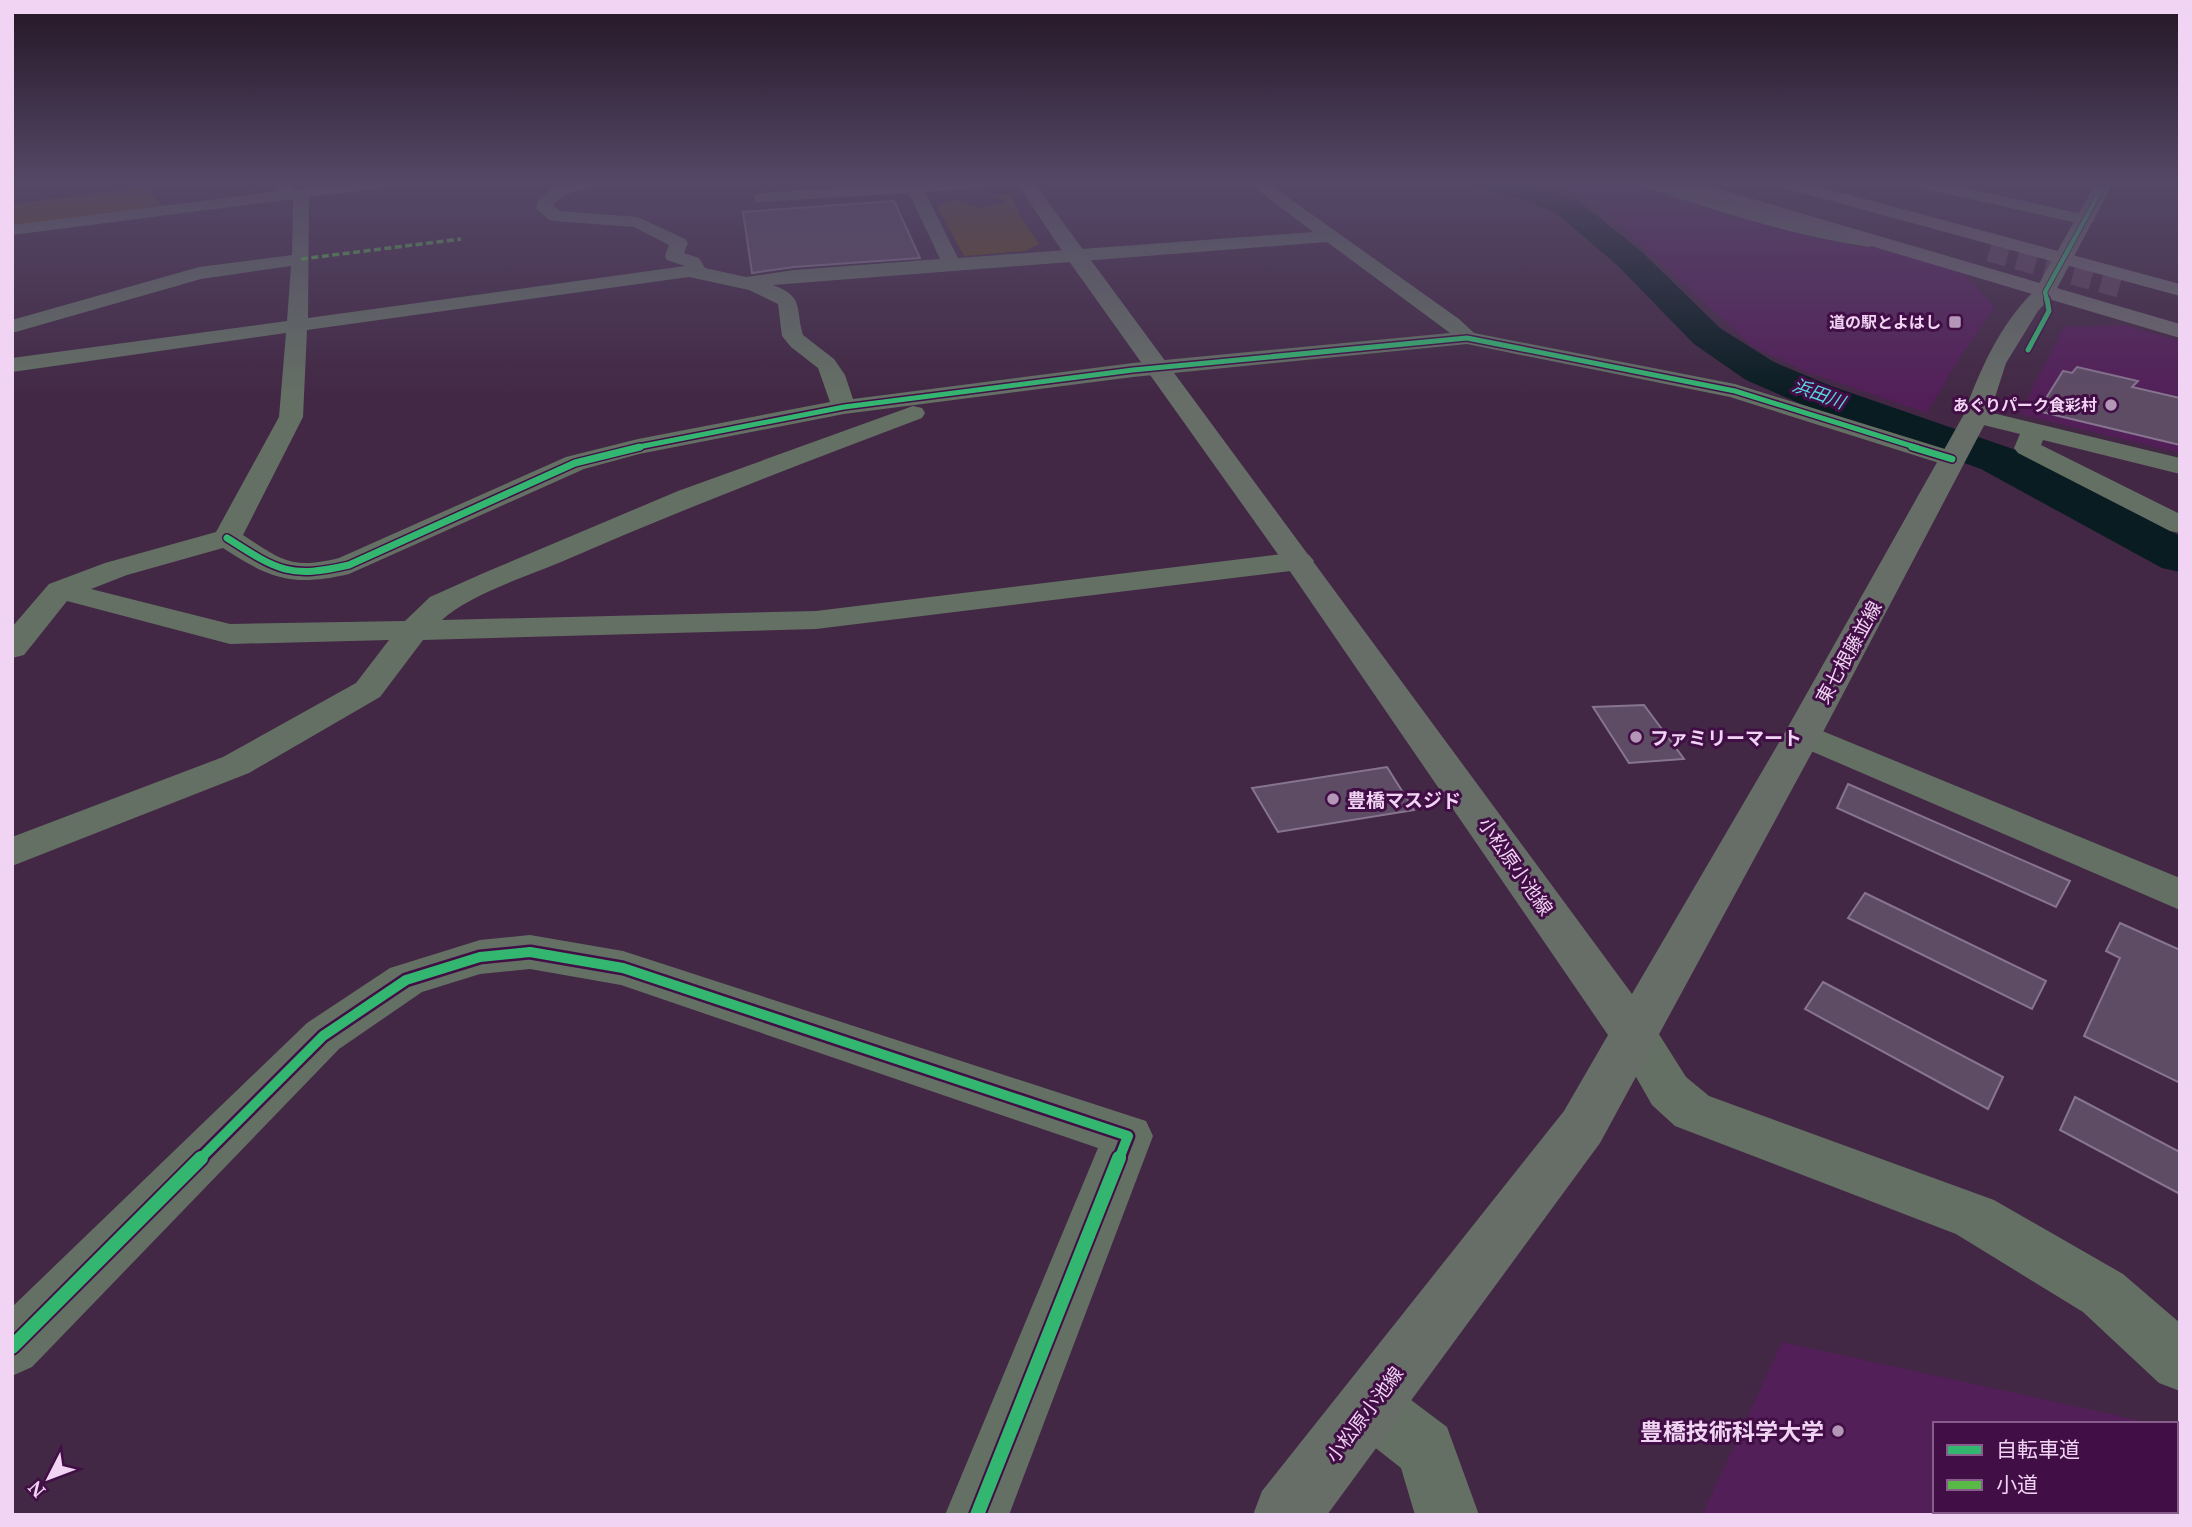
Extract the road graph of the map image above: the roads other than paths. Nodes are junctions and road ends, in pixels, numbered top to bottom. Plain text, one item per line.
1 (301, 254) edge
2 (675, 254) edge
3 (947, 254) edge
4 (1058, 254) edge
5 (1074, 254) edge
6 (1356, 254) edge
7 (1913, 254) edge
8 (1976, 254) edge
9 (1977, 254) tunnel mouth
10 (2052, 254) edge
11 (2068, 254) edge
12 (2066, 258) junction
13 (301, 259) junction
14 (951, 263) junction
15 (698, 273) junction
16 (742, 284) junction
17 (2180, 290) edge
18 (2045, 292) junction
19 (2180, 306) edge
20 (2180, 317) edge
21 (296, 325) junction
22 (12, 327) edge
23 (2180, 331) edge
24 (1467, 338) junction
25 (12, 365) edge
26 (1159, 368) junction
27 (962, 392) junction
28 (844, 407) junction
29 (2034, 430) junction
30 (1965, 436) junction
31 (2180, 466) edge
32 (2180, 525) edge
33 (227, 538) junction
34 (1298, 561) junction
35 (60, 590) junction
36 (412, 632) junction
37 (12, 648) edge
38 (1803, 734) junction
39 (12, 852) edge
40 (2180, 895) edge
41 (1634, 1033) junction
42 (12, 1347) edge
43 (2180, 1362) edge
44 (1370, 1406) junction
45 (977, 1515) edge
46 (1286, 1515) edge
47 (1447, 1515) edge

1 - 13 street
2 - 15 street
3 - 14 street
4 - 14 street
5 - 26 main road, 小松原小池線
6 - 24 street
7 - 18 highway
8 - 9 highway
10 - 12 highway
11 - 12 main road, 東七根藤並線
12 - 17 highway
12 - 18 main road, 東七根藤並線
13 - 21 street
13 - 22 street
14 - 16 street
15 - 16 street
15 - 21 street
16 - 28 street
18 - 23 highway
18 - 30 main road, 東七根藤並線
19 - 20 highway
21 - 25 street
21 - 33 street
24 - 26 street
24 - 30 street
26 - 27 street
26 - 34 main road, 小松原小池線
27 - 28 street
27 - 36 street
28 - 33 street
29 - 30 street
29 - 31 street
29 - 32 street
30 - 38 main road, 東七根藤並線
33 - 35 street
34 - 36 street
34 - 41 main road, 小松原小池線
35 - 36 street
35 - 37 street
36 - 39 street
38 - 40 street
38 - 41 main road, 東七根藤並線
41 - 43 street
41 - 44 main road, 小松原小池線
42 - 45 street
44 - 46 main road, 小松原小池線
44 - 47 street

